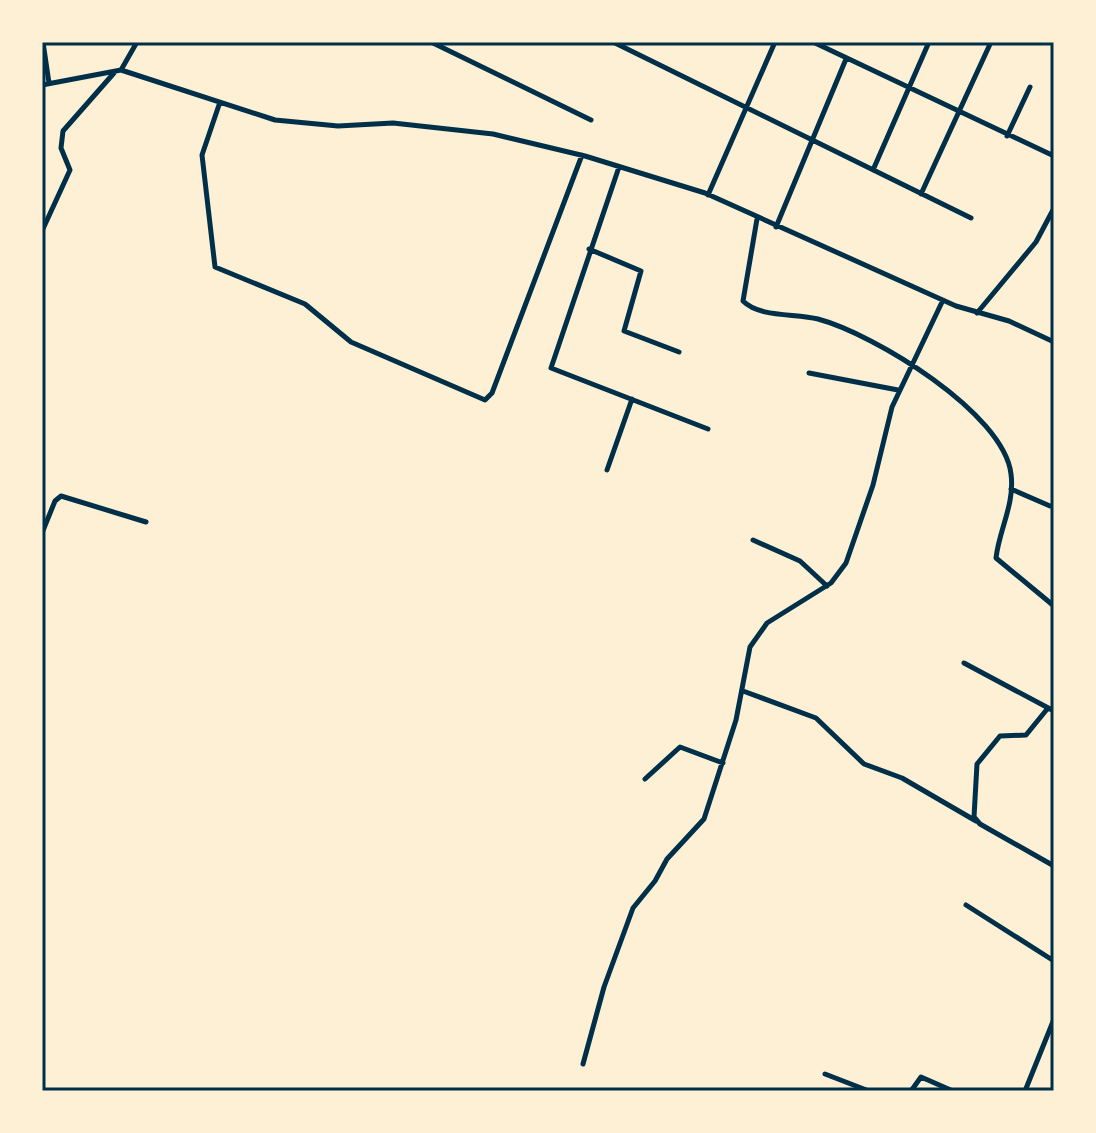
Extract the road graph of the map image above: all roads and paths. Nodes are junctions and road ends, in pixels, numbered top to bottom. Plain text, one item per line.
1 (43, 42) edge
2 (137, 42) edge
3 (431, 42) edge
4 (613, 42) edge
5 (635, 42) edge
6 (775, 42) edge
7 (813, 42) edge
8 (929, 42) edge
9 (991, 42) edge
10 (630, 51) junction
11 (846, 59) junction
12 (117, 71) junction
13 (45, 84) edge
14 (1030, 87) dead end
15 (908, 90) junction
16 (220, 102) junction
17 (747, 107) junction
18 (958, 113) junction
19 (591, 120) dead end
20 (1007, 136) junction
21 (812, 139) junction
22 (582, 155) junction
23 (1054, 156) edge
24 (619, 167) junction
25 (873, 170) junction
26 (921, 194) junction
27 (708, 195) junction
28 (1054, 208) edge
29 (971, 218) dead end
30 (757, 219) junction
31 (776, 227) junction
32 (42, 231) edge
33 (589, 249) junction
34 (943, 300) junction
35 (976, 314) junction
36 (1054, 342) edge
37 (679, 352) dead end
38 (910, 364) junction
39 (809, 373) dead end
40 (899, 390) junction
41 (632, 399) junction
42 (708, 429) dead end
43 (607, 470) dead end
44 (1011, 489) junction
45 (1050, 506) dead end
46 (146, 522) dead end
47 (42, 533) edge
48 (753, 540) dead end
49 (827, 586) junction
50 (1054, 606) edge
51 (964, 663) dead end
52 (743, 691) junction
53 (1051, 709) edge
54 (723, 763) junction
55 (645, 779) dead end
56 (976, 821) junction
57 (1054, 866) edge
58 (966, 905) dead end
59 (1054, 961) edge
60 (1054, 1019) edge
61 (583, 1064) dead end
62 (825, 1074) dead end
63 (869, 1091) edge
64 (911, 1091) edge
65 (953, 1091) edge
66 (1025, 1091) edge

1 - 13 street
2 - 12 street
3 - 19 street
4 - 10 street
5 - 10 street
6 - 17 street
7 - 11 street
8 - 15 street
9 - 18 street
10 - 17 street
11 - 15 street
11 - 21 street
12 - 13 street
12 - 16 street
12 - 32 street
14 - 20 street
15 - 18 street
15 - 25 street
16 - 22 street
16 - 22 street
17 - 21 street
17 - 27 street
18 - 20 street
18 - 26 street
20 - 23 street
21 - 25 street
21 - 31 street
22 - 24 street
24 - 27 street
24 - 33 street
25 - 26 street
26 - 29 street
27 - 30 street
28 - 35 street
30 - 31 street
30 - 38 street
31 - 34 street
33 - 37 street
33 - 41 street
34 - 35 street
34 - 38 street
35 - 36 street
38 - 40 street
38 - 44 street
39 - 40 street
40 - 49 street
41 - 42 street
41 - 43 street
44 - 45 street
44 - 50 street
46 - 47 street
48 - 49 street
49 - 52 street
51 - 53 street
52 - 54 street
52 - 56 street
53 - 56 street
54 - 55 street
54 - 61 street
56 - 57 street
58 - 59 street
60 - 66 street
62 - 63 street
64 - 65 street

